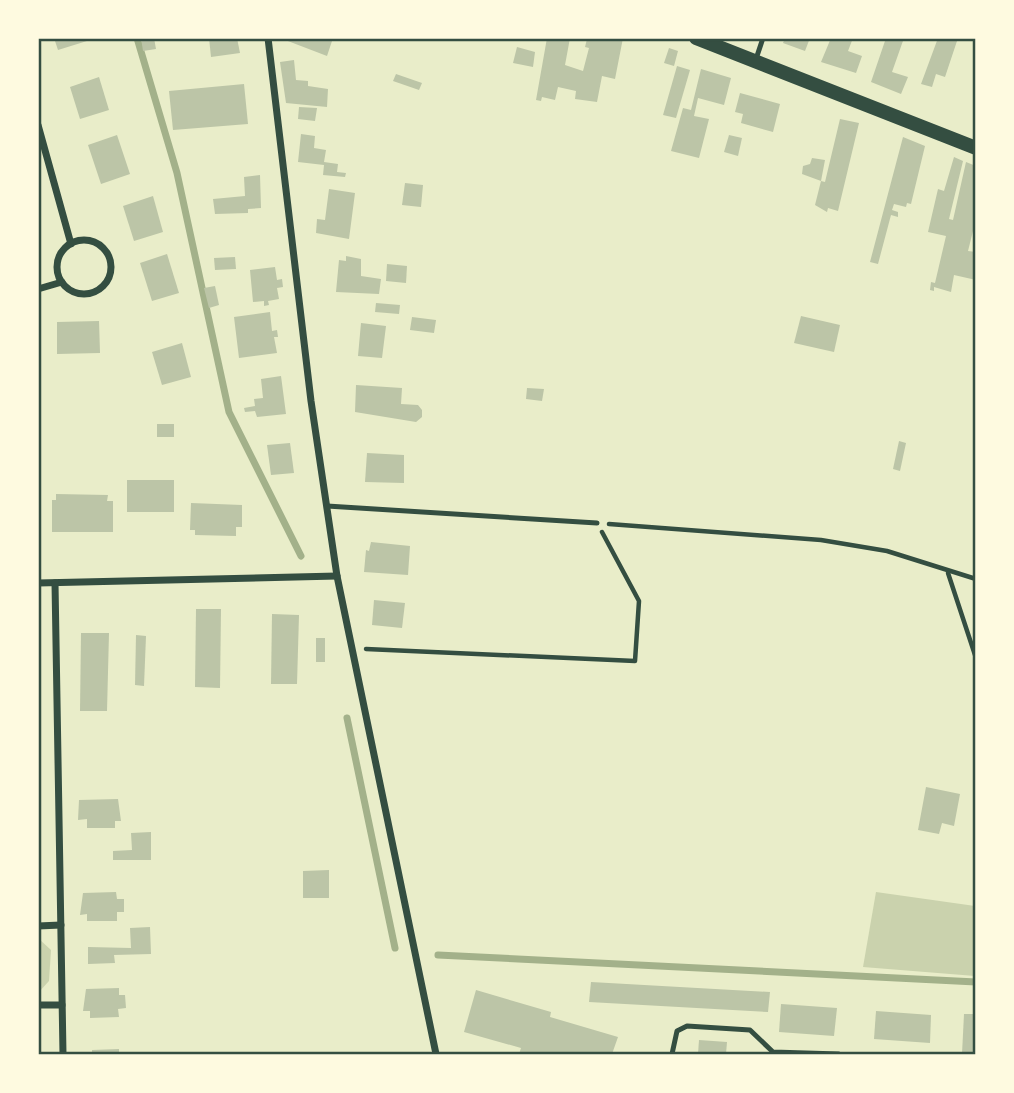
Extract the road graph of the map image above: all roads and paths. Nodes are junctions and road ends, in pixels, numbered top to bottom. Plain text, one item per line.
1 (268, 38) edge
2 (696, 38) edge
3 (763, 38) edge
4 (754, 62) junction
5 (38, 125) edge
6 (975, 148) edge
7 (71, 244) junction
8 (61, 282) junction
9 (38, 289) edge
10 (327, 506) junction
11 (597, 523) junction
12 (948, 572) junction
13 (337, 576) junction
14 (975, 579) edge
15 (38, 583) edge
16 (55, 583) junction
17 (351, 648) junction
18 (975, 658) edge
19 (61, 925) junction
20 (38, 926) edge
21 (38, 1005) edge
22 (62, 1005) junction
23 (63, 1055) edge
24 (436, 1055) edge
25 (672, 1055) edge
26 (839, 1055) edge

1 - 10 street
2 - 4 main road
3 - 4 lane
4 - 6 main road
5 - 7 street
7 - 8 street
7 - 8 street
8 - 9 street
10 - 11 lane
10 - 13 street
11 - 12 path
11 - 17 path
12 - 14 path
12 - 18 path
13 - 16 street
13 - 17 street
15 - 16 street
16 - 19 street
17 - 24 street
19 - 20 street
19 - 22 street
21 - 22 street
22 - 23 street
25 - 26 lane

